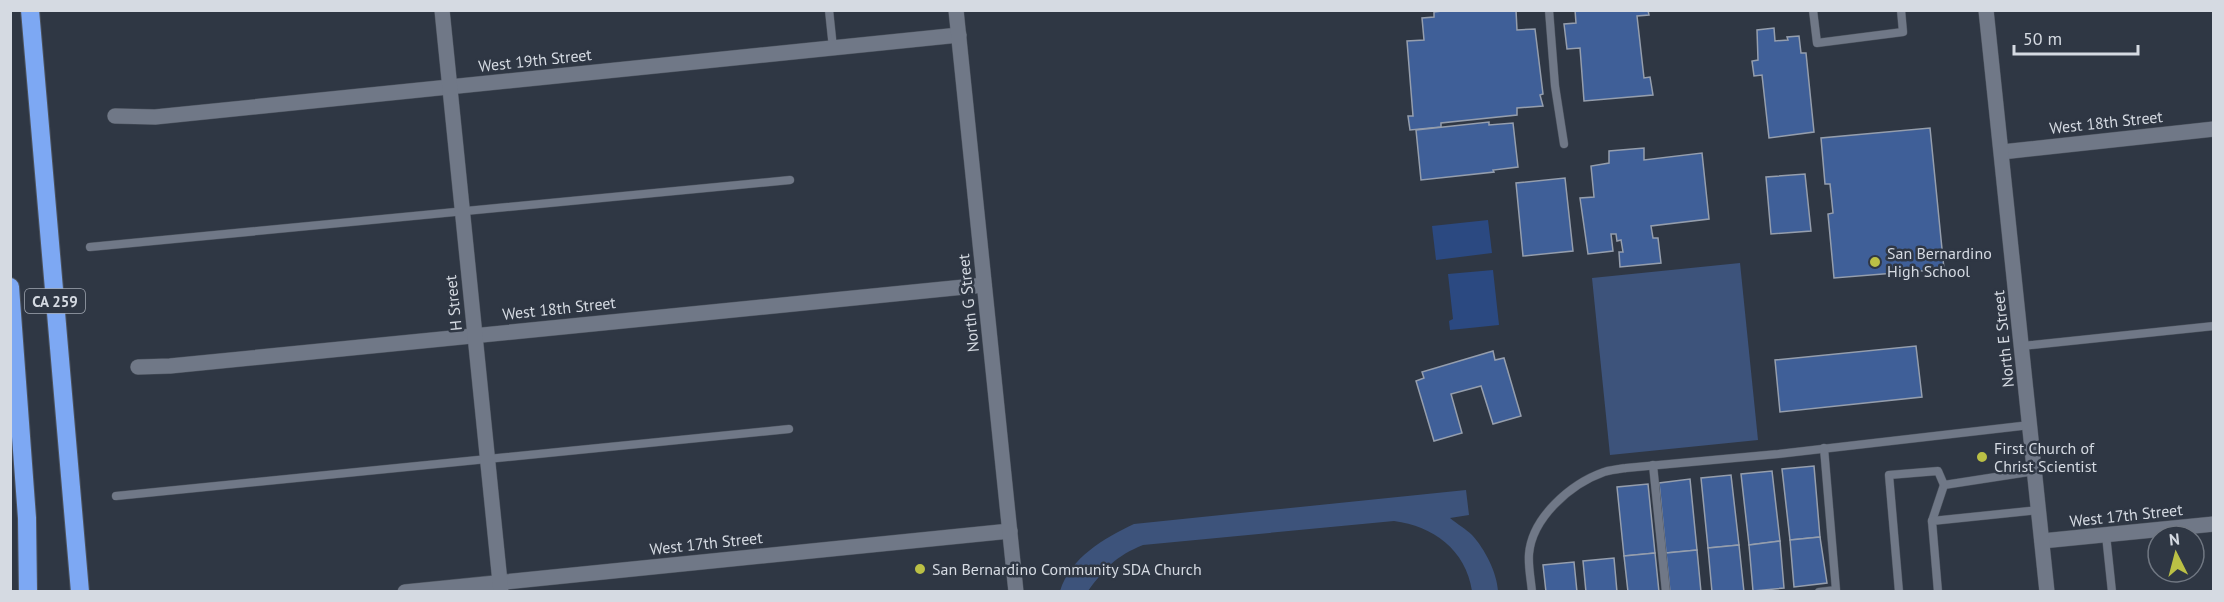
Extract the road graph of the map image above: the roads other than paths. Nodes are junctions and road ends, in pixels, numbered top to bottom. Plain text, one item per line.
1 (30, 10) edge
2 (442, 10) edge
3 (829, 10) edge
4 (956, 10) edge
5 (1549, 10) edge
6 (1813, 10) edge
7 (1901, 10) edge
8 (1986, 10) edge
9 (959, 36) junction
10 (833, 48) junction
11 (450, 87) junction
12 (116, 116) dead end
13 (2214, 129) edge
14 (1564, 144) dead end
15 (2002, 152) junction
16 (790, 180) dead end
17 (462, 212) junction
18 (90, 247) dead end
19 (984, 285) junction
20 (10, 287) edge
21 (2214, 326) edge
22 (475, 335) junction
23 (2022, 346) junction
24 (138, 367) dead end
25 (2030, 426) junction
26 (789, 429) dead end
27 (1824, 448) junction
28 (488, 459) junction
29 (1653, 465) junction
30 (2035, 471) junction
31 (1944, 485) junction
32 (116, 496) dead end
33 (2039, 510) junction
34 (1932, 521) junction
35 (2214, 524) edge
36 (1010, 531) junction
37 (2106, 535) junction
38 (2042, 542) junction
39 (501, 587) edge
40 (28, 591) edge
41 (80, 591) edge
42 (405, 591) edge
43 (1016, 591) edge
44 (1532, 591) edge
45 (1666, 591) edge
46 (1819, 591) edge
47 (1899, 591) edge
48 (1938, 591) edge
49 (2047, 591) edge
50 (2112, 591) edge

1 - 41 highway, CA 259
2 - 11 street, H Street
3 - 10 lane
4 - 9 street, North G Street
5 - 14 lane
6 - 7 lane
8 - 15 street, North E Street
9 - 10 street, West 19th Street
9 - 19 street, North G Street
10 - 11 street, West 19th Street
11 - 12 street, West 19th Street
11 - 17 street, H Street
13 - 15 street, West 18th Street
15 - 23 street, North E Street
16 - 17 lane
17 - 18 lane
17 - 22 street, H Street
19 - 22 street, West 18th Street
19 - 36 street, North G Street
20 - 40 highway, CA 259
21 - 23 lane
22 - 24 street, West 18th Street
22 - 28 street, H Street
23 - 25 street, North E Street
25 - 27 lane
25 - 30 street, North E Street
26 - 28 lane
27 - 29 lane
27 - 46 lane
28 - 32 lane
28 - 39 street, H Street
29 - 44 lane
29 - 45 lane
30 - 31 lane
30 - 33 street, North E Street
31 - 34 lane
31 - 47 lane
33 - 34 lane
33 - 38 street, North E Street
34 - 48 lane
35 - 37 street, West 17th Street
36 - 39 street, West 17th Street
36 - 43 street, North G Street
37 - 38 street, West 17th Street
37 - 50 lane
38 - 49 street, North E Street
39 - 42 street, West 17th Street

